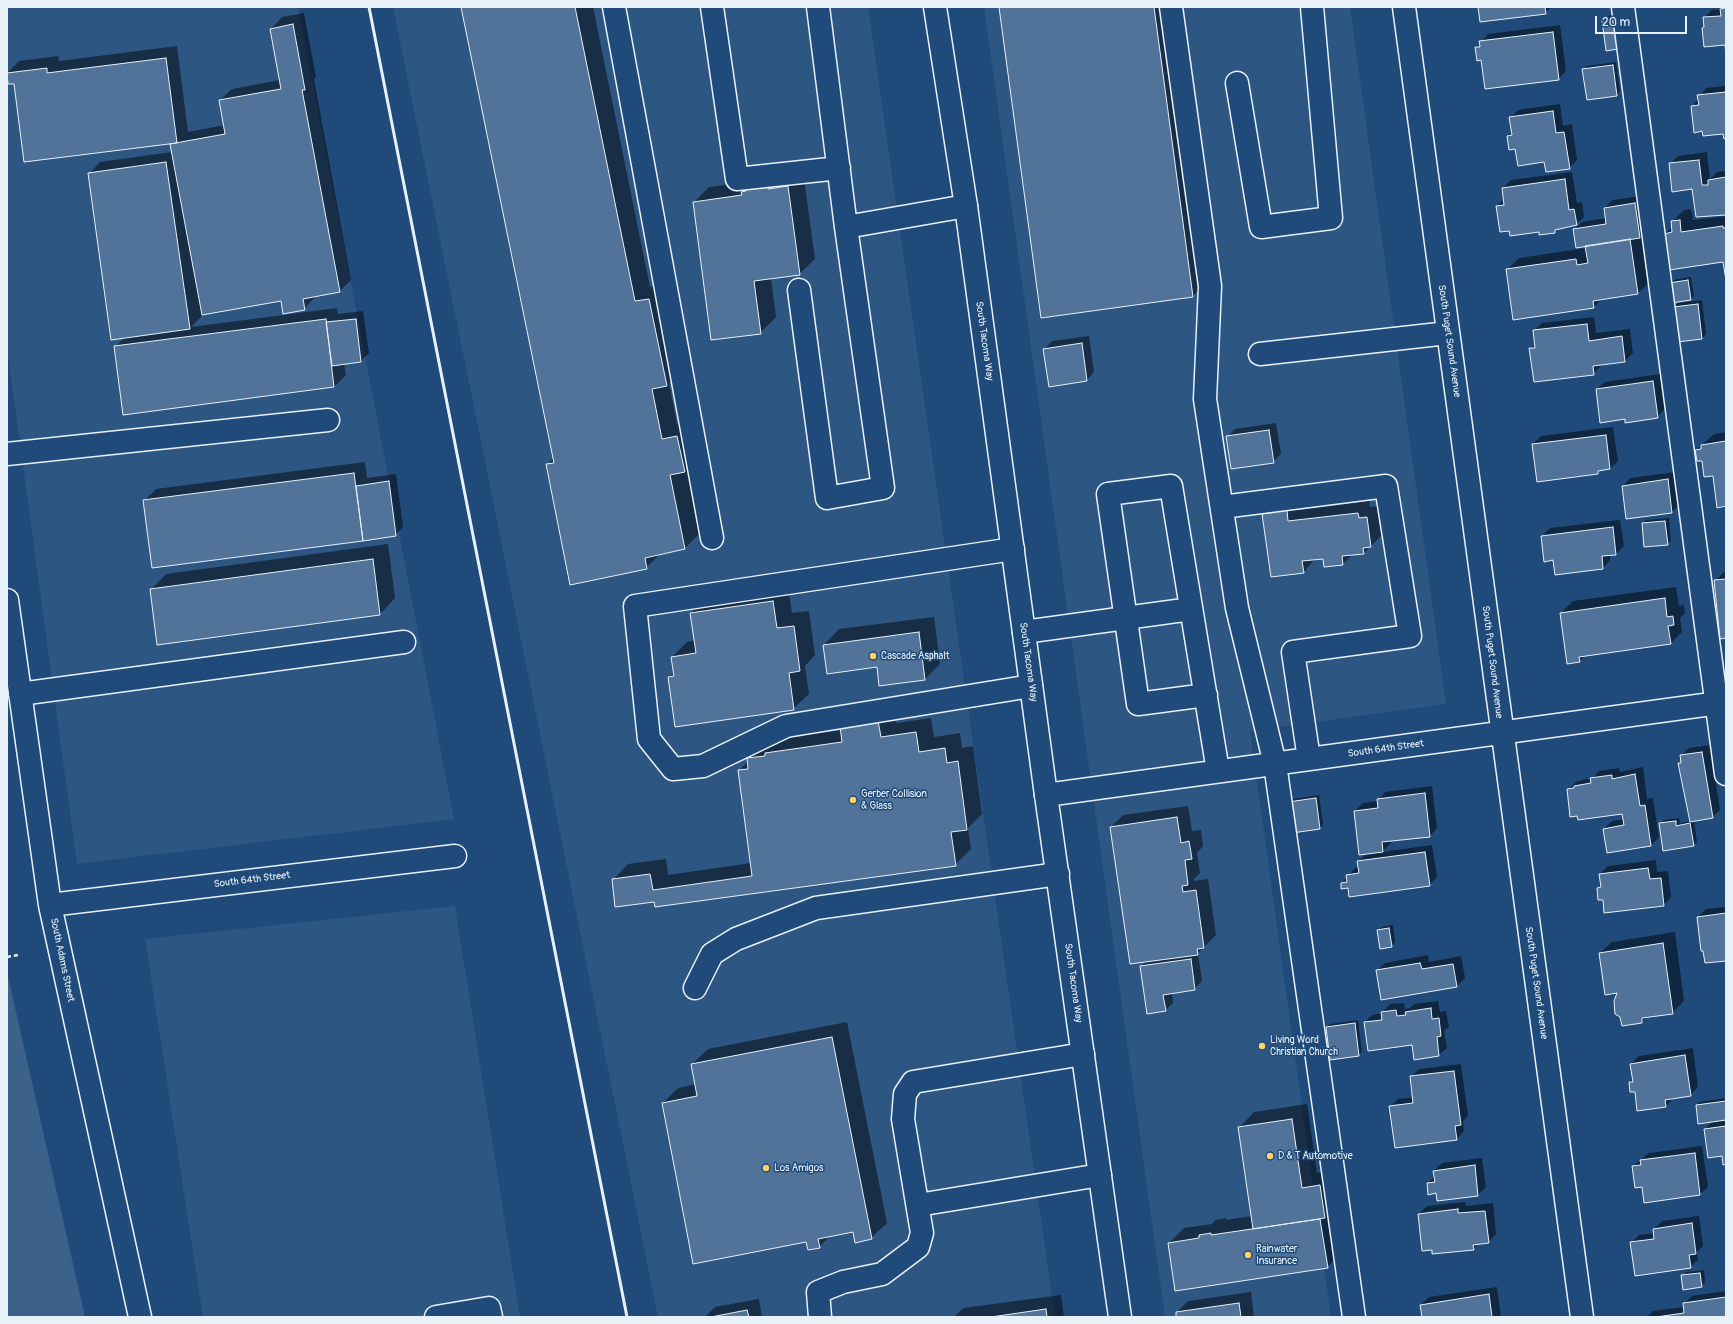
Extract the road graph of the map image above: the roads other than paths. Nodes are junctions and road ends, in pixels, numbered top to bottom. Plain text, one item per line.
1 (614, 7) edge
2 (712, 7) edge
3 (818, 7) edge
4 (935, 7) edge
5 (1171, 7) edge
6 (1312, 7) edge
7 (1404, 7) edge
8 (1623, 7) edge
9 (1237, 83) dead end
10 (839, 168) junction
11 (966, 206) junction
12 (846, 227) junction
13 (799, 290) dead end
14 (1448, 333) junction
15 (1260, 354) dead end
16 (328, 420) dead end
17 (7, 454) edge
18 (1222, 507) junction
19 (712, 538) dead end
20 (1013, 549) junction
21 (7, 600) edge
22 (1191, 609) junction
23 (1126, 618) junction
24 (1024, 632) junction
25 (404, 642) dead end
26 (1031, 686) junction
27 (20, 694) junction
28 (1206, 695) junction
29 (1721, 702) edge
30 (1502, 734) junction
31 (1309, 759) junction
32 (1275, 764) junction
33 (1218, 771) junction
34 (1726, 774) edge
35 (1046, 795) junction
36 (455, 856) dead end
37 (1058, 874) junction
38 (50, 905) junction
39 (695, 988) dead end
40 (1083, 1054) junction
41 (1100, 1175) junction
42 (918, 1205) junction
43 (140, 1317) edge
44 (436, 1317) edge
45 (491, 1317) edge
46 (820, 1317) edge
47 (1120, 1317) edge
48 (1354, 1317) edge
49 (1582, 1317) edge

1 - 19 street
2 - 10 street
3 - 10 street
4 - 11 street, South Tacoma Way
5 - 18 street
6 - 9 street
7 - 14 street, South Puget Sound Avenue
8 - 29 street
10 - 12 street
11 - 12 street
11 - 20 street, South Tacoma Way
12 - 13 street
14 - 15 street
14 - 30 street, South Puget Sound Avenue
16 - 17 street
18 - 31 street
18 - 32 street
20 - 24 street, South Tacoma Way
20 - 26 street
21 - 27 street, South Adams Street
22 - 23 street
22 - 23 street
22 - 28 street
23 - 24 street
23 - 28 street
24 - 26 street, South Tacoma Way
25 - 27 street
26 - 35 street, South Tacoma Way
27 - 38 street, South Adams Street
28 - 33 street
29 - 30 street, South 64th Street
29 - 34 street
30 - 31 street, South 64th Street
30 - 49 street, South Puget Sound Avenue
31 - 32 street, South 64th Street
32 - 33 street, South 64th Street
32 - 48 street
33 - 35 street, South 64th Street
35 - 37 street, South Tacoma Way
36 - 38 street, South 64th Street
37 - 39 street
37 - 40 street, South Tacoma Way
38 - 43 street, South Adams Street
40 - 41 street, South Tacoma Way
40 - 42 street
41 - 42 street
41 - 47 street, South Tacoma Way
42 - 46 street
44 - 45 street

